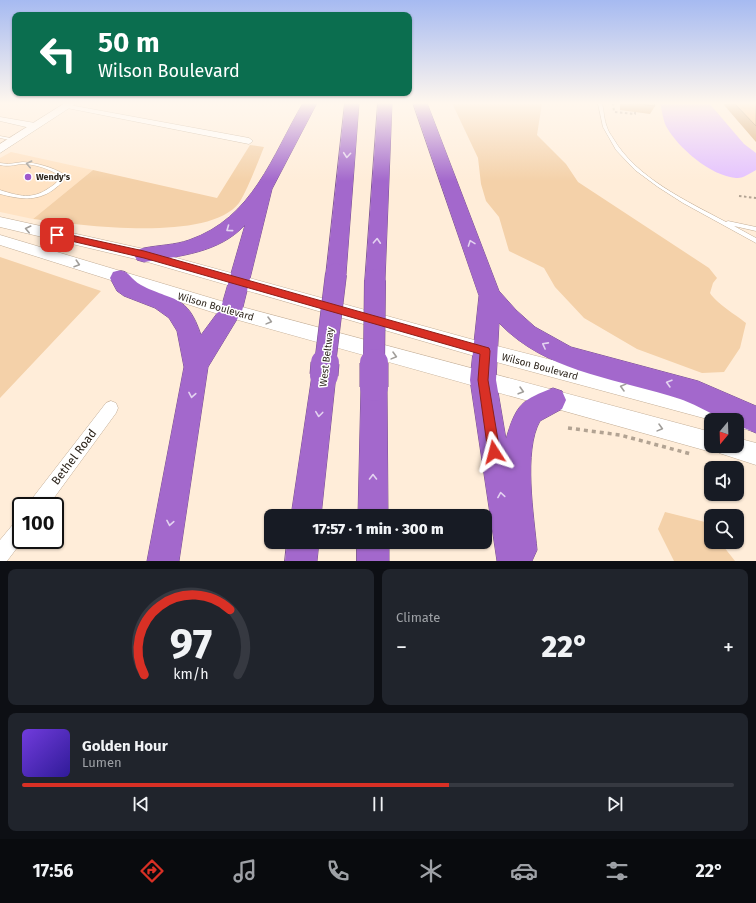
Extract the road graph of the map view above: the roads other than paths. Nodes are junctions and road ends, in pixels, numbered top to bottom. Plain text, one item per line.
1 (30, 129) edge
2 (191, 129) edge
3 (294, 129) edge
4 (350, 129) edge
5 (384, 129) edge
6 (429, 129) edge
7 (604, 129) edge
8 (0, 137) edge
9 (14, 140) junction
10 (249, 141) dead end
11 (0, 149) edge
12 (0, 164) edge
13 (6, 166) junction
14 (0, 170) edge
15 (264, 190) junction
16 (0, 192) edge
17 (722, 221) junction
18 (0, 222) edge
19 (756, 228) edge
20 (0, 240) edge
21 (756, 241) edge
22 (144, 255) junction
23 (120, 278) junction
24 (240, 281) junction
25 (490, 296) junction
26 (231, 311) junction
27 (485, 351) junction
28 (196, 367) junction
29 (483, 380) junction
30 (553, 400) junction
31 (111, 408) dead end
32 (756, 421) edge
33 (704, 449) edge
34 (744, 451) edge
35 (756, 454) edge
36 (44, 497) edge
37 (307, 509) edge
38 (373, 509) edge
39 (12, 540) edge
40 (302, 549) edge
41 (373, 549) edge
42 (0, 555) edge
43 (163, 561) edge
44 (301, 561) edge
45 (373, 561) edge
46 (513, 561) edge
47 (522, 561) edge

1 - 9 main road
2 - 10 street
3 - 15 highway
4 -> 37 highway, West Beltway, bridge
38 -> 5 highway, bridge
25 -> 6 highway
7 - 17 lane
8 - 9 lane
9 - 11 main road
12 - 13 lane
13 - 14 lane
16 -> 13 lane
15 -> 22 highway
15 - 24 highway
17 - 19 lane
17 - 21 lane
22 -> 18 main road, Wilson Boulevard
20 -> 23 main road, Wilson Boulevard
22 - 24 main road, Wilson Boulevard
23 - 26 main road, Wilson Boulevard
23 - 28 highway
24 - 26 highway
24 - 27 main road, Wilson Boulevard
25 - 27 highway
32 -> 25 highway
26 - 28 highway
26 -> 29 main road, Wilson Boulevard
27 - 29 highway
32 -> 27 main road, Wilson Boulevard
28 -> 43 highway
29 -> 30 main road, Wilson Boulevard
46 -> 29 highway
30 -> 33 main road, Wilson Boulevard
30 - 47 highway
31 - 36 street, Bethel Road
34 - 35 main road
39 - 42 street
40 - 44 highway
41 - 45 highway

